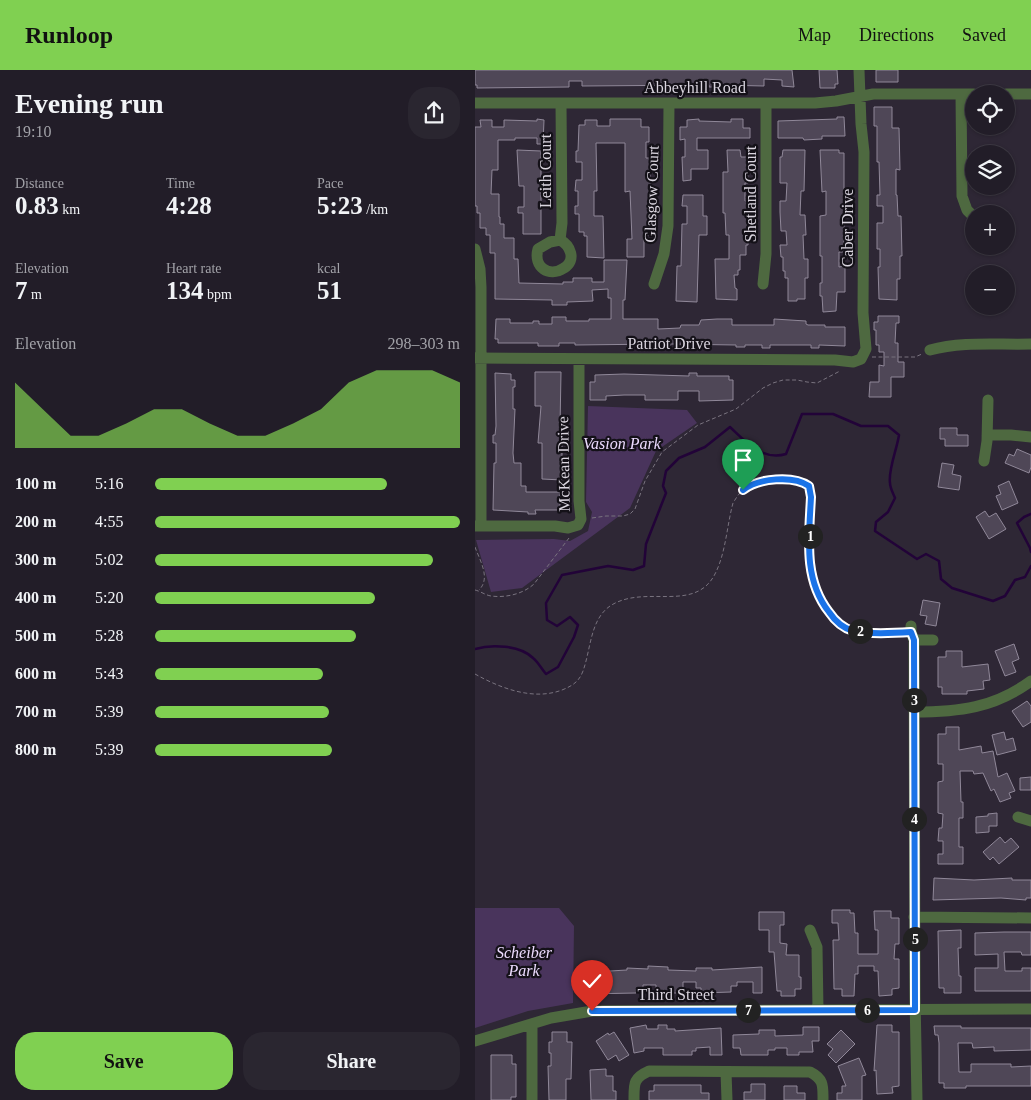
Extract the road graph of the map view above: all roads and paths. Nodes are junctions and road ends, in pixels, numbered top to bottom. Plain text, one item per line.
1 (859, 70) edge
2 (961, 94) junction
3 (965, 94) edge
4 (1015, 94) edge
5 (1031, 94) edge
6 (860, 97) junction
7 (475, 103) edge
8 (561, 103) junction
9 (669, 103) junction
10 (766, 103) junction
11 (965, 205) edge
12 (560, 240) dead end
13 (475, 249) edge
14 (654, 284) dead end
15 (763, 284) dead end
16 (1031, 344) edge
17 (930, 350) joint
18 (478, 358) edge
19 (579, 359) junction
20 (857, 360) junction
21 (988, 400) dead end
22 (987, 434) junction
23 (1031, 437) edge
24 (984, 461) dead end
25 (589, 518) dead end
26 (478, 526) edge
27 (574, 537) dead end
28 (475, 547) edge
29 (475, 590) edge
30 (478, 590) junction
31 (912, 633) junction
32 (933, 640) dead end
33 (475, 674) edge
34 (1031, 681) edge
35 (914, 712) junction
36 (1018, 817) dead end
37 (1031, 821) edge
38 (915, 917) junction
39 (1031, 918) edge
40 (811, 930) dead end
41 (1031, 1009) edge
42 (817, 1010) junction
43 (915, 1010) junction
44 (532, 1024) junction
45 (475, 1041) edge
46 (726, 1072) junction
47 (532, 1100) edge
48 (634, 1100) edge
49 (727, 1100) edge
50 (823, 1100) edge
51 (917, 1100) edge

1 - 6 street, Caber Drive
2 - 3 street, Abbeyhill Road
2 - 6 street, Abbeyhill Road
2 - 11 street
4 - 5 street
6 - 10 street, Abbeyhill Road
6 - 20 street, Caber Drive
7 - 8 street, Abbeyhill Road
8 - 9 street, Abbeyhill Road
8 - 12 street, Leith Court
9 - 10 street, Abbeyhill Road
9 - 14 street, Glasgow Court
10 - 15 street, Shetland Court
13 - 18 street
16 - 17 street
17 - 20 path
18 - 19 street, Patriot Drive
18 - 26 street
19 - 20 street, Patriot Drive
19 - 26 street, McKean Drive
20 - 25 path
21 - 22 street
22 - 23 street
22 - 24 street
27 - 30 path
28 - 30 path
29 - 30 path
31 - 32 street
31 - 33 path
31 - 35 street
34 - 35 street
35 - 38 street
36 - 37 street
38 - 39 street
38 - 43 street
40 - 42 street
41 - 43 street, Third Street
42 - 43 street, Third Street
42 - 44 street, Third Street
43 - 51 street
44 - 45 street, Third Street
44 - 47 street
46 - 48 street
46 - 49 street
46 - 50 street

